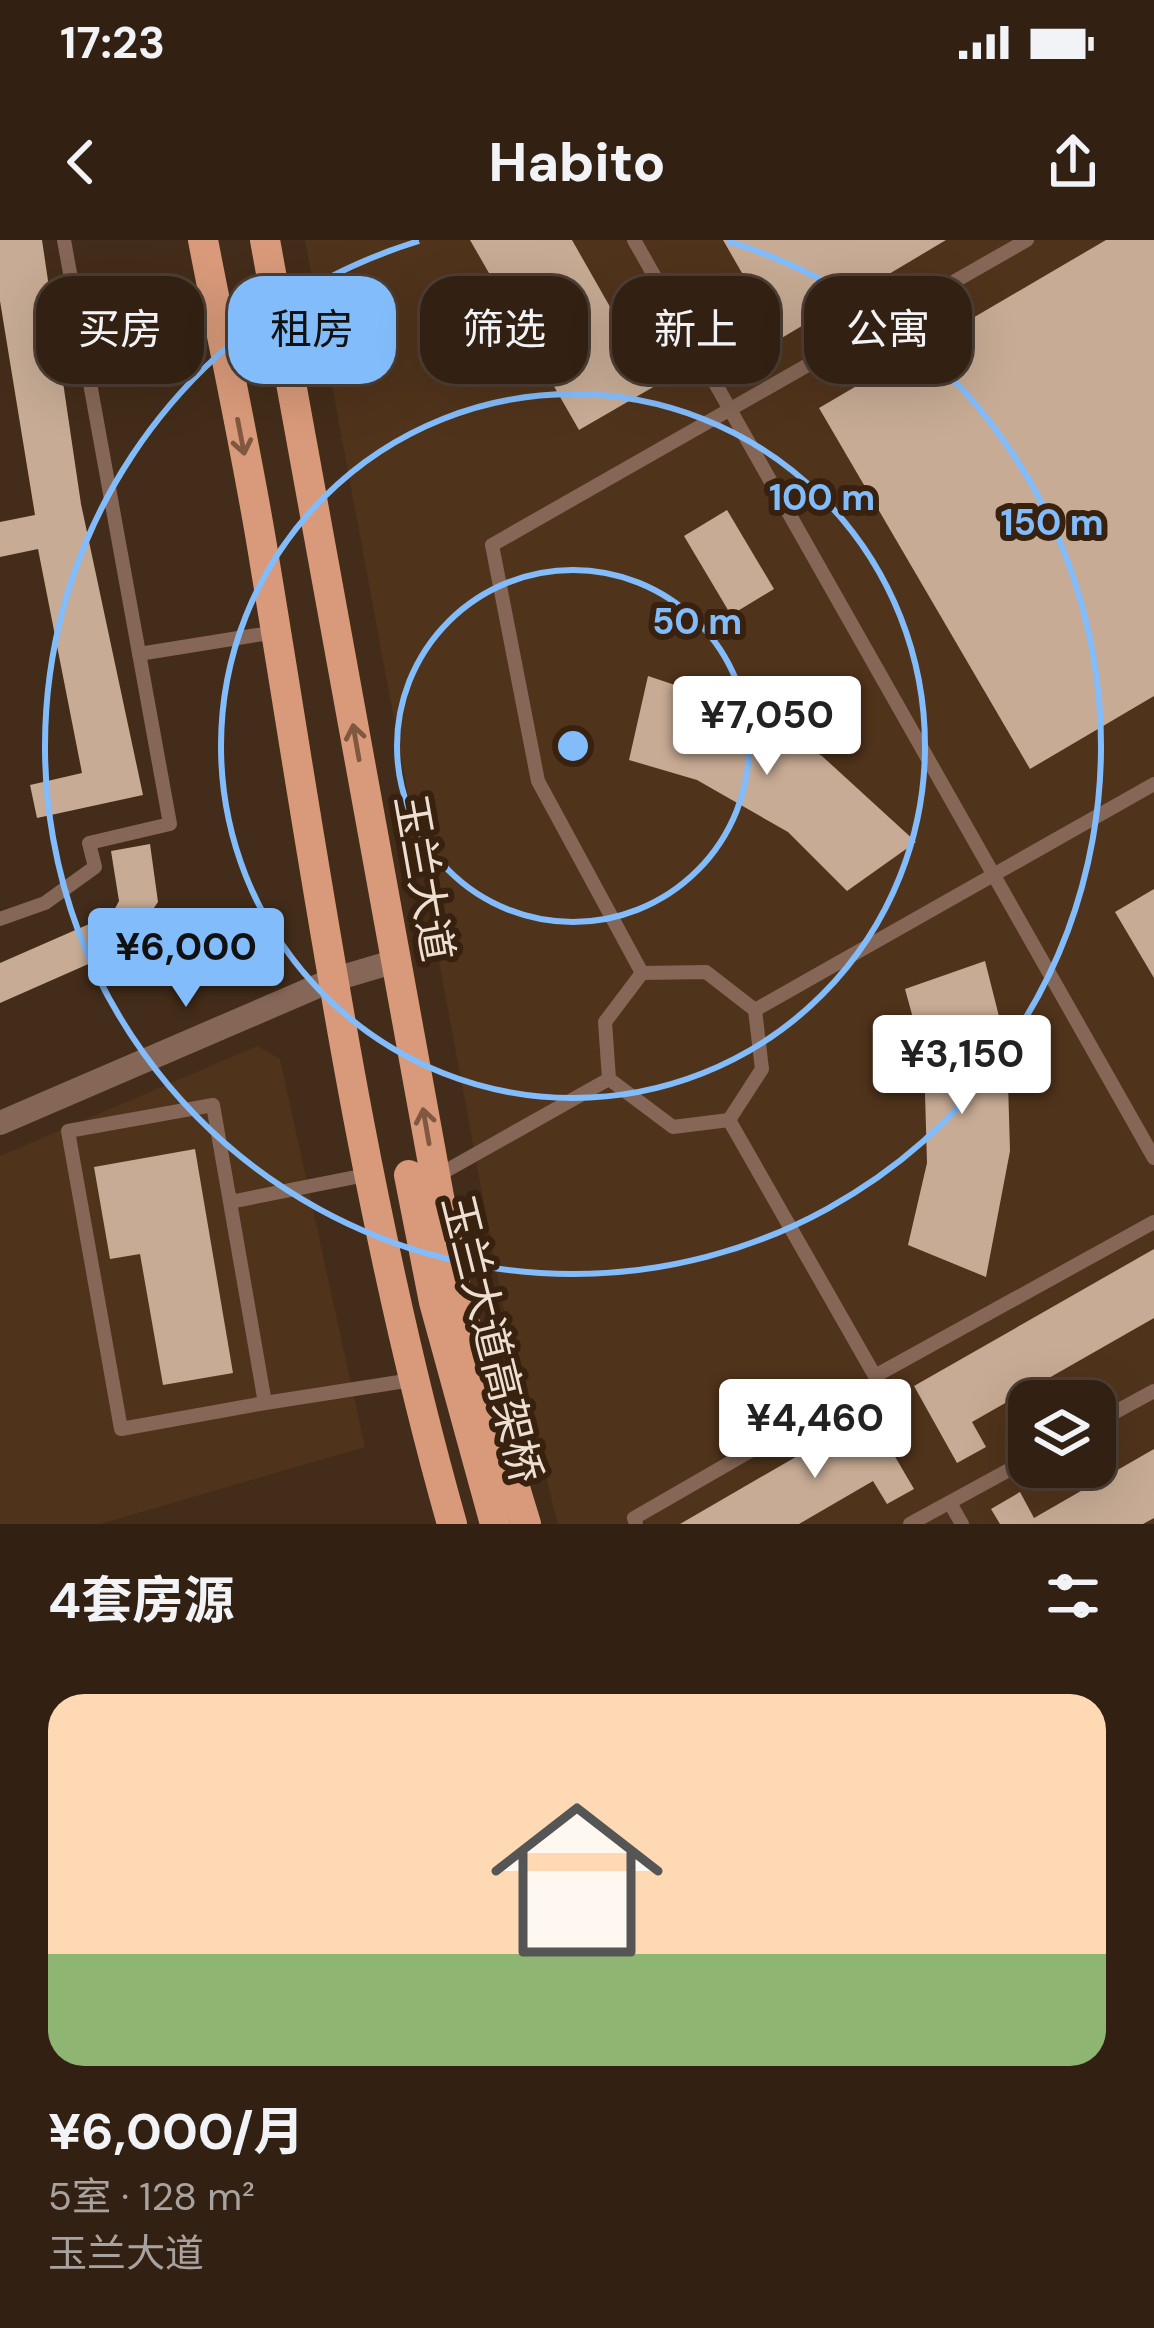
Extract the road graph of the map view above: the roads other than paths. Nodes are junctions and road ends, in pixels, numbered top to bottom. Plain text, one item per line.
1 (64, 240) edge
2 (203, 240) edge
3 (265, 240) edge
4 (634, 240) edge
5 (1028, 240) edge
6 (730, 410) junction
7 (276, 632) junction
8 (140, 654) junction
9 (1154, 784) edge
10 (994, 875) junction
11 (0, 919) edge
12 (396, 961) junction
13 (641, 973) junction
14 (332, 980) junction
15 (755, 1010) junction
16 (609, 1079) junction
17 (729, 1120) junction
18 (0, 1123) edge
19 (1154, 1158) edge
20 (402, 1177) junction
21 (230, 1202) junction
22 (1154, 1222) edge
23 (412, 1380) junction
24 (1154, 1391) edge
25 (838, 1400) dead end
26 (265, 1403) junction
27 (1116, 1412) edge
28 (1008, 1471) edge
29 (950, 1503) junction
30 (452, 1524) edge
31 (473, 1524) edge
32 (495, 1524) edge
33 (526, 1524) edge
34 (636, 1524) edge
35 (910, 1524) edge
36 (962, 1524) edge

1 - 8 lane
2 -> 7 main road, 玉兰大道
12 -> 3 main road, 玉兰大道
4 - 6 lane
5 - 6 lane
6 - 10 lane
6 - 13 lane
7 - 8 lane
7 - 14 main road, 玉兰大道
8 - 11 lane
9 - 10 lane
10 - 15 lane
10 - 19 lane
12 - 14 street
20 -> 12 main road, 玉兰大道
13 - 15 lane
13 - 16 lane
14 - 18 street
14 - 20 main road, 玉兰大道
15 - 17 lane
16 - 17 lane
16 - 20 lane
17 - 22 lane
20 - 21 lane
20 - 23 main road, 玉兰大道
20 - 31 main road, 玉兰大道高架桥
20 - 32 main road, 玉兰大道高架桥
20 - 33 main road, 玉兰大道
21 - 26 lane
21 - 26 lane
23 - 26 lane
23 - 30 main road, 玉兰大道
24 - 27 lane
25 - 34 lane
28 - 29 lane
29 - 35 lane
29 - 36 lane

